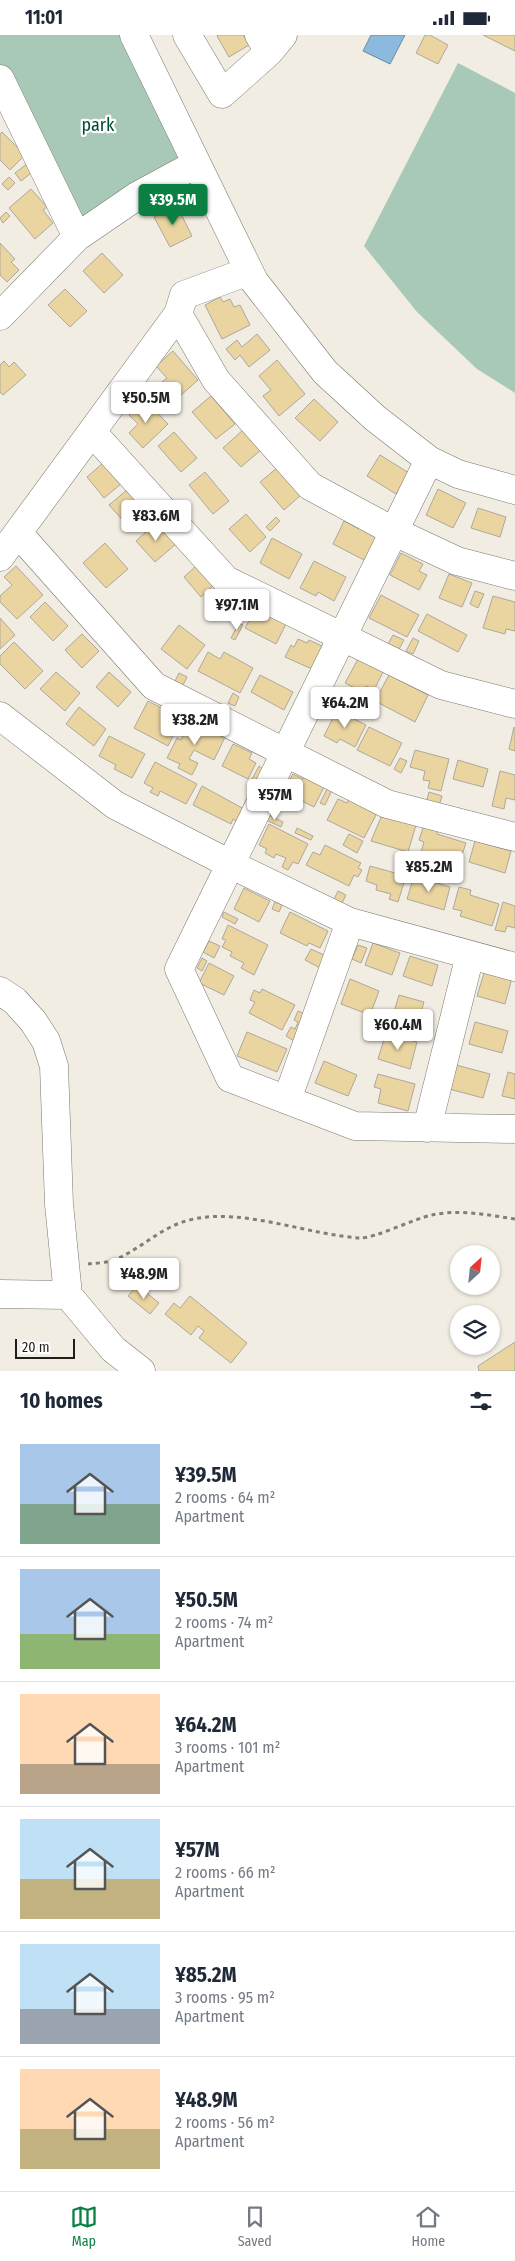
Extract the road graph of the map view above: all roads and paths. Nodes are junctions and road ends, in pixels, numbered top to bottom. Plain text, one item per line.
1 (134, 35) edge
2 (187, 35) edge
3 (270, 41) edge
4 (4, 97) edge
5 (196, 164) junction
6 (77, 237) junction
7 (249, 271) junction
8 (178, 314) junction
9 (0, 316) edge
10 (92, 432) junction
11 (429, 460) junction
12 (515, 490) edge
13 (395, 532) junction
14 (18, 533) junction
15 (0, 557) edge
16 (515, 576) edge
17 (343, 638) junction
18 (515, 704) edge
19 (0, 716) edge
20 (287, 753) junction
21 (515, 837) edge
22 (232, 865) junction
23 (350, 922) junction
24 (470, 955) junction
25 (515, 967) edge
26 (0, 991) edge
27 (287, 1100) junction
28 (427, 1128) junction
29 (515, 1129) edge
30 (515, 1219) edge
31 (65, 1265) junction
32 (0, 1294) edge
33 (68, 1295) junction
34 (142, 1371) edge

1 - 5 street
2 - 3 street
4 - 6 street
5 - 6 street
5 - 7 street
6 - 9 street
7 - 8 street
7 - 11 street
8 - 10 street
8 - 13 street
10 - 14 street
10 - 17 street
11 - 12 street
11 - 13 street
13 - 16 street
13 - 17 street
14 - 15 street
14 - 20 street
17 - 18 street
17 - 20 street
19 - 22 street
20 - 21 street
20 - 22 street
22 - 23 street
22 - 27 street
23 - 24 street
23 - 27 street
24 - 25 street
24 - 28 street
26 - 31 street
27 - 28 street
28 - 29 street
30 - 31 path
31 - 33 street
32 - 33 street
33 - 34 street

